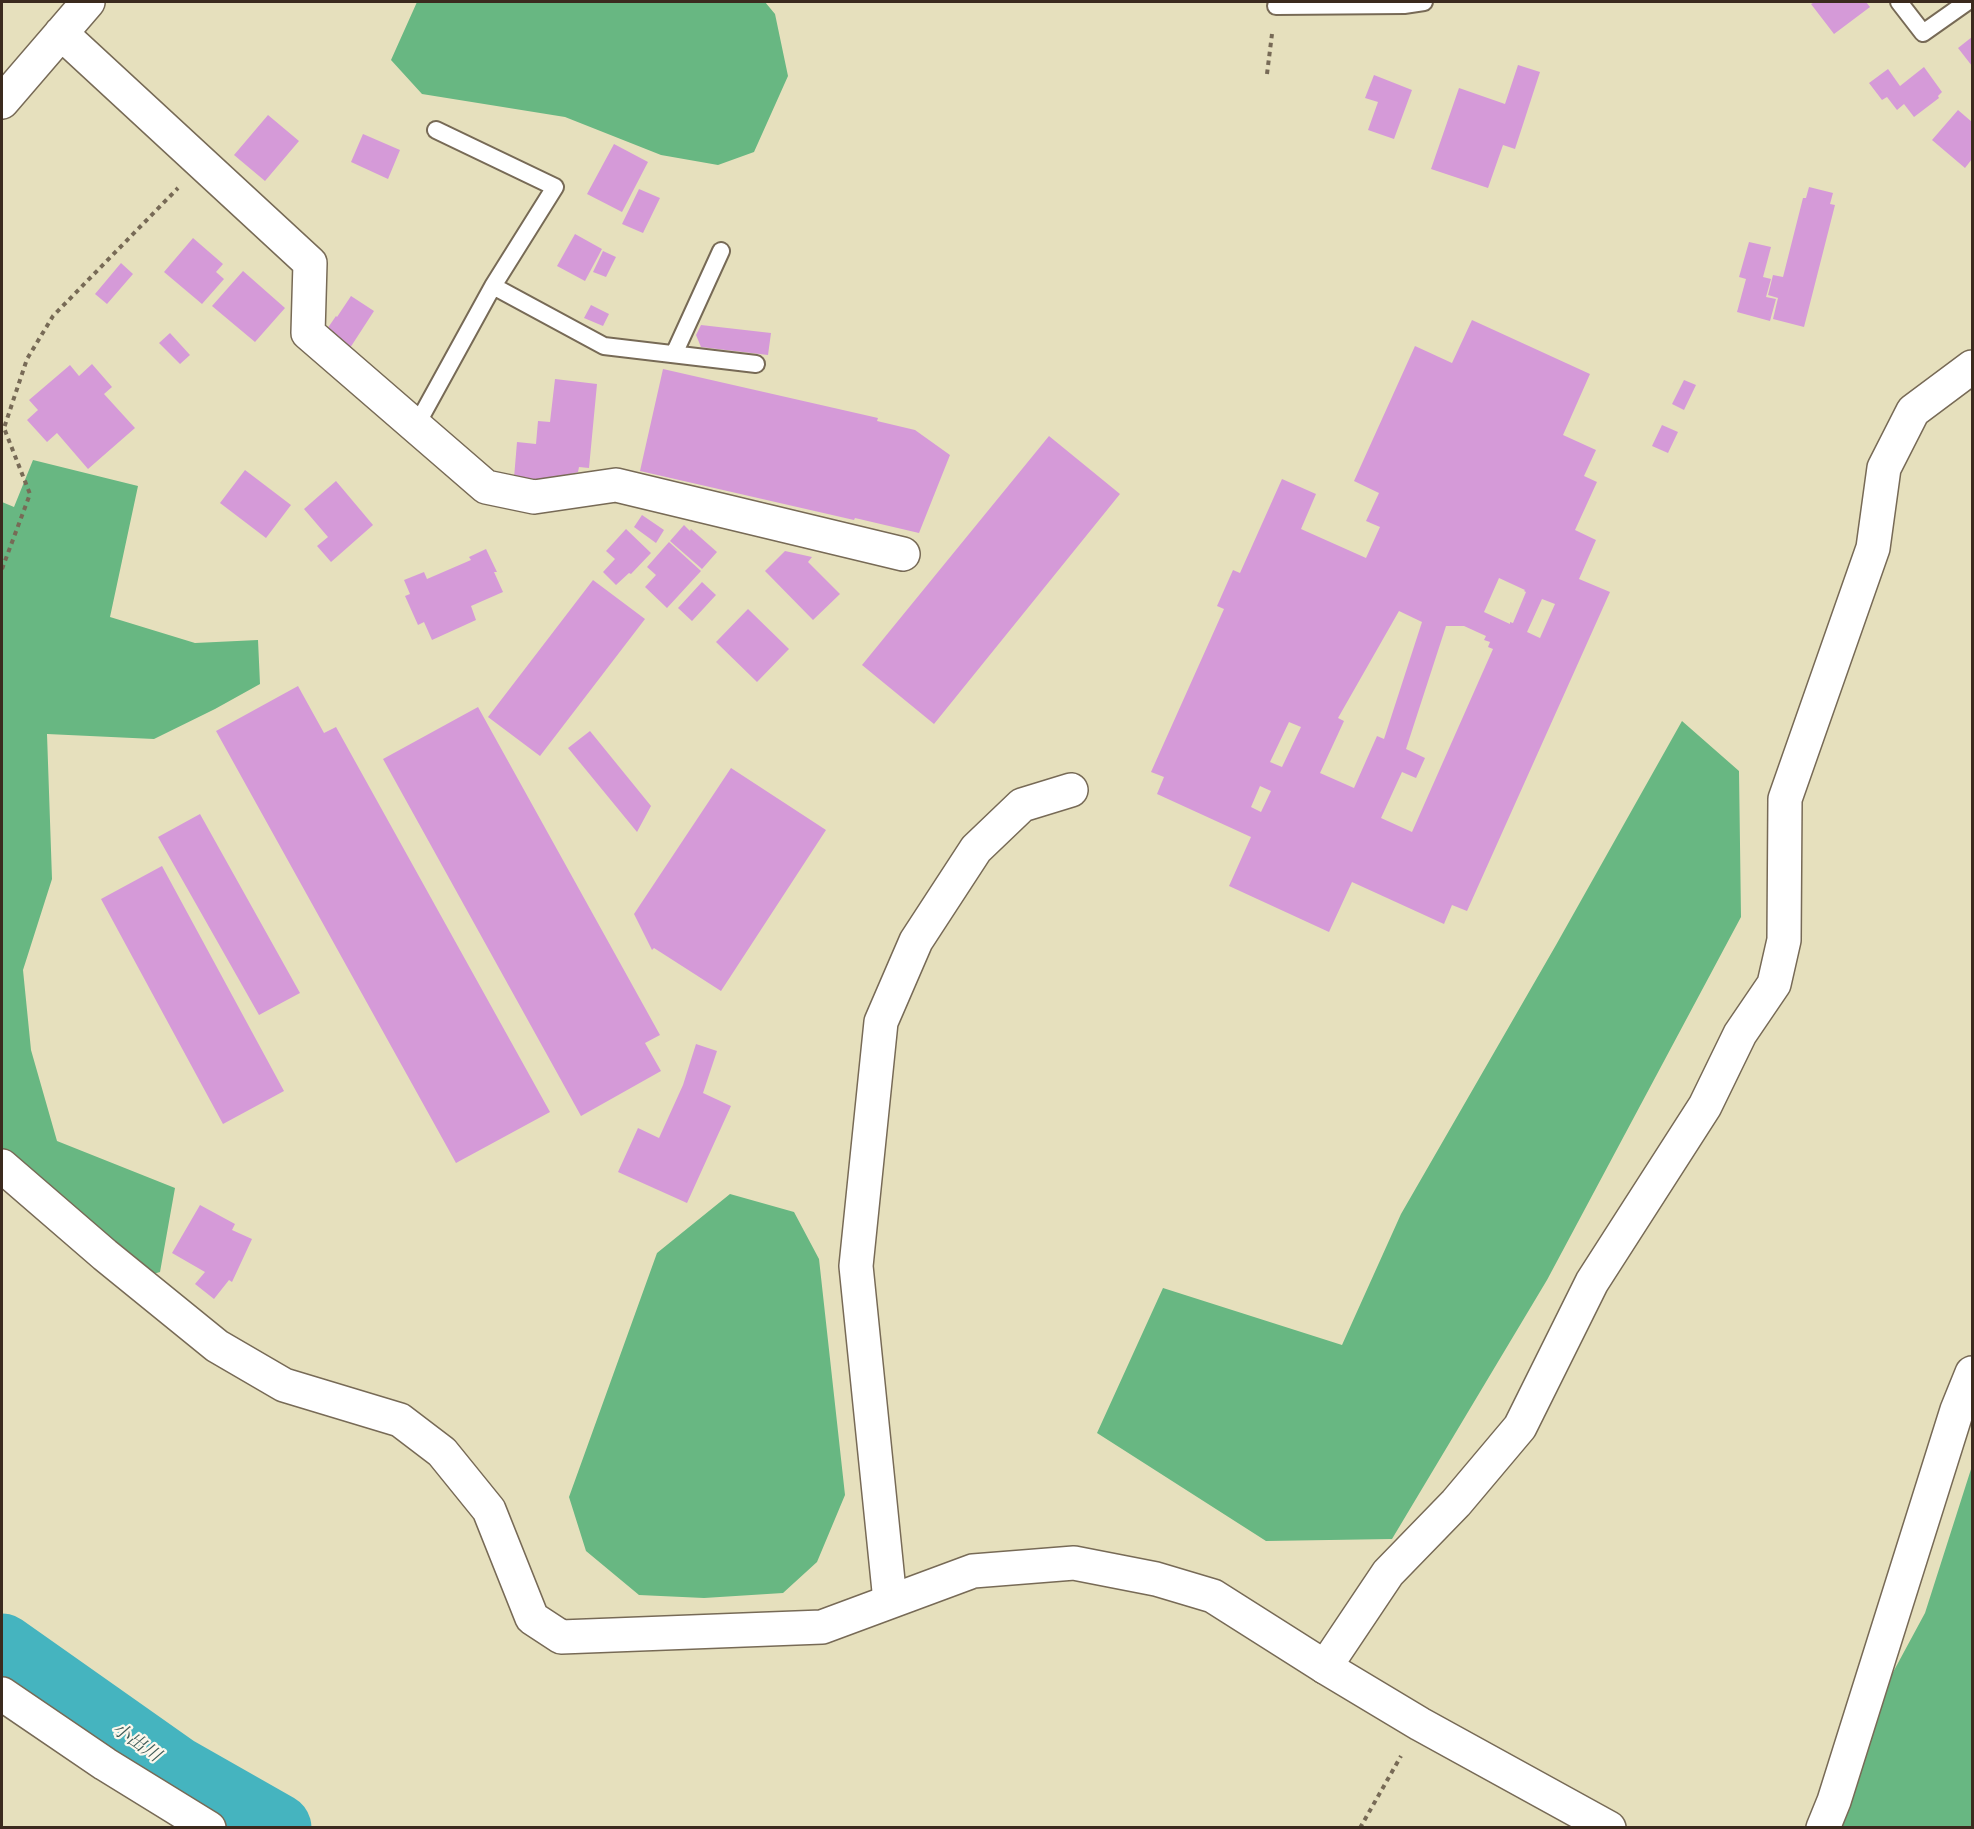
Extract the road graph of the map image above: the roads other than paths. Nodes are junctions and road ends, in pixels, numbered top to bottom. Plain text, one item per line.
1 (88, 2) edge
2 (1424, 2) edge
3 (1899, 2) edge
4 (1967, 2) edge
5 (1276, 6) road end
6 (62, 33) junction
7 (2, 102) edge
8 (436, 130) dead end
9 (721, 251) dead end
10 (493, 286) junction
11 (674, 354) junction
12 (756, 364) dead end
13 (1972, 367) edge
14 (416, 426) junction
15 (903, 554) dead end
16 (1071, 790) dead end
17 (2, 1166) edge
18 (1972, 1372) edge
19 (890, 1601) junction
20 (1325, 1667) junction
21 (2, 1694) edge
22 (209, 1827) edge
23 (1609, 1827) edge
24 (1823, 1827) edge

1 - 6 street
2 - 5 lane
3 - 4 lane
6 - 7 street
6 - 14 street
8 - 10 lane
9 - 11 lane
10 - 11 lane
10 - 14 lane
11 - 12 lane
13 - 20 street
14 - 15 street
16 - 19 street
17 - 19 street
18 - 24 street
19 - 20 street
20 - 23 street
21 - 22 street

